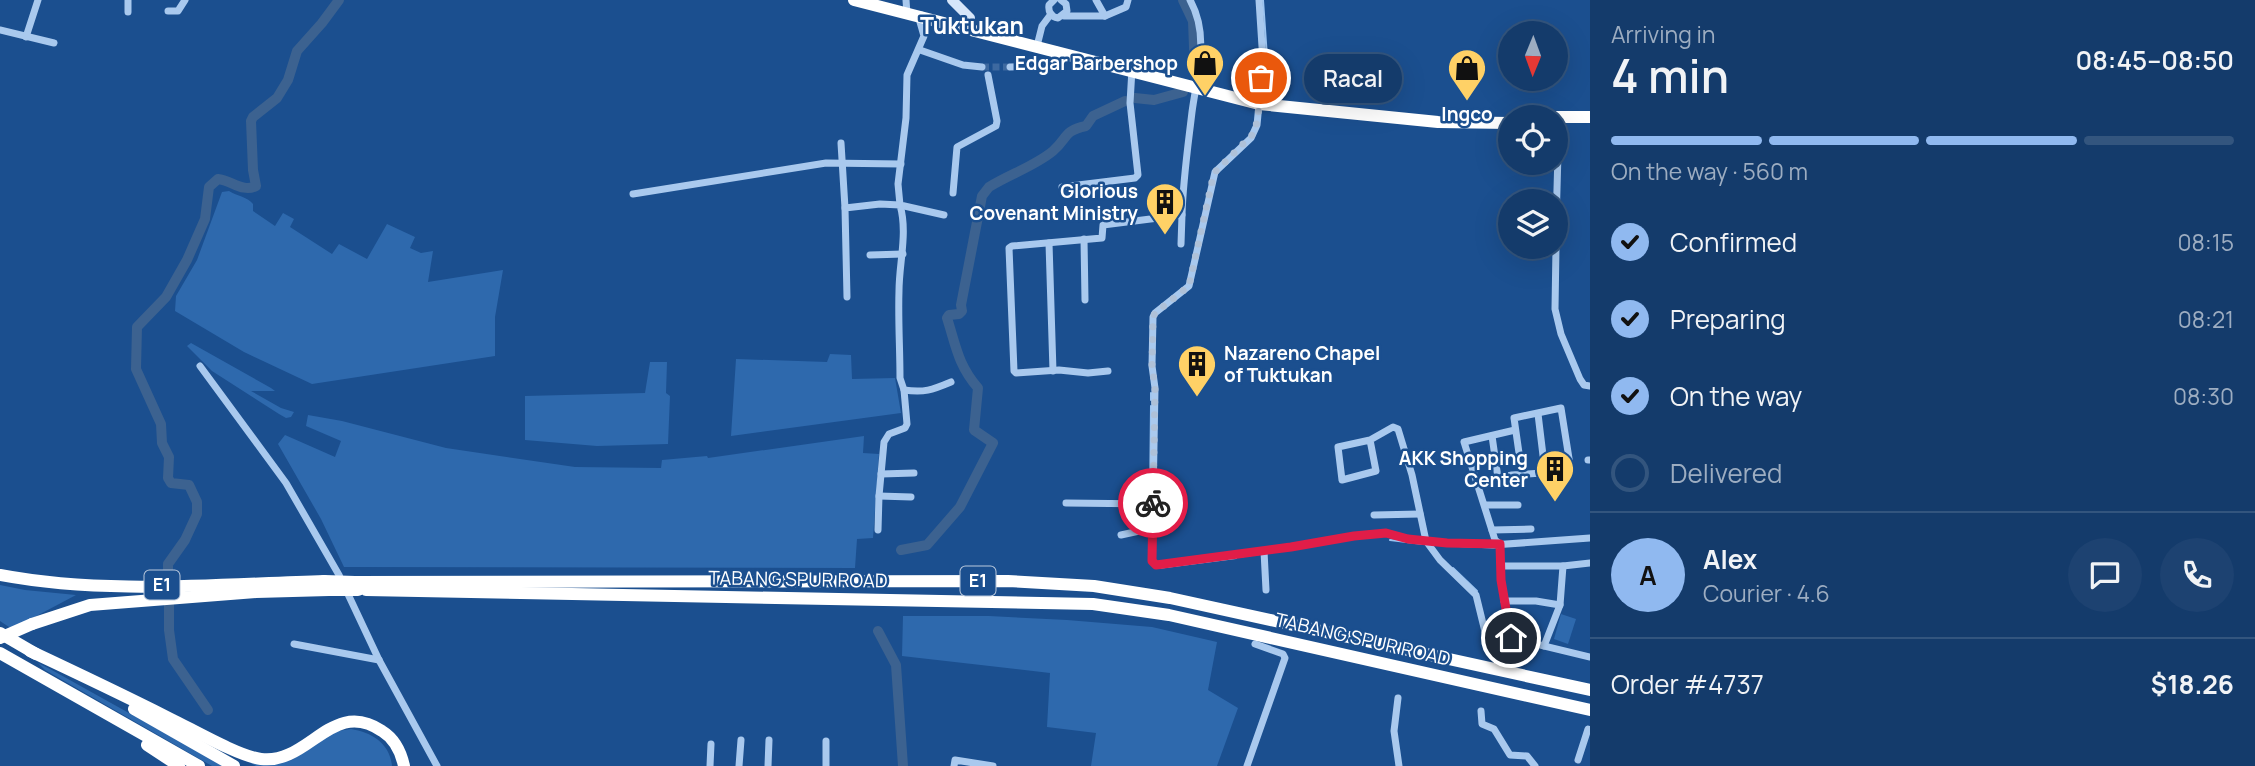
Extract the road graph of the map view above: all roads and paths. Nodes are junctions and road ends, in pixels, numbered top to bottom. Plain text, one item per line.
1 (37, 0) edge
2 (128, 0) edge
3 (185, 0) edge
4 (854, 0) edge
5 (880, 0) edge
6 (952, 0) edge
7 (1054, 0) edge
8 (1061, 0) edge
9 (1096, 0) edge
10 (1128, 0) edge
11 (1190, 0) edge
12 (1259, 0) edge
13 (907, 7) edge
14 (168, 11) dead end
15 (128, 12) dead end
16 (1051, 14) junction
17 (922, 15) junction
18 (1064, 16) junction
19 (1105, 16) junction
20 (969, 26) junction
21 (0, 30) edge
22 (26, 37) junction
23 (54, 43) dead end
24 (1038, 44) junction
25 (1058, 49) junction
26 (920, 50) junction
27 (982, 67) tunnel mouth
28 (1010, 67) tunnel mouth
29 (1132, 68) junction
30 (988, 75) dead end
31 (1197, 85) junction
32 (1259, 101) junction
33 (1498, 117) edge
34 (1590, 117) edge
35 (1568, 120) edge
36 (1498, 123) edge
37 (1568, 123) edge
38 (1590, 124) edge
39 (841, 143) dead end
40 (843, 163) junction
41 (901, 164) junction
42 (1062, 187) dead end
43 (953, 193) dead end
44 (633, 194) dead end
45 (900, 205) junction
46 (845, 208) junction
47 (944, 215) dead end
48 (1182, 215) junction
49 (1084, 239) junction
50 (1049, 243) junction
51 (1181, 244) dead end
52 (903, 254) junction
53 (870, 255) dead end
54 (1556, 259) edge
55 (847, 297) dead end
56 (1085, 300) dead end
57 (200, 366) dead end
58 (1053, 370) junction
59 (1108, 371) dead end
60 (950, 383) dead end
61 (1590, 386) edge
62 (904, 390) junction
63 (1538, 414) junction
64 (1516, 430) junction
65 (1492, 436) junction
66 (1370, 440) junction
67 (914, 472) dead end
68 (1545, 472) junction
69 (881, 474) junction
70 (1522, 474) junction
71 (1498, 478) junction
72 (1478, 483) junction
73 (879, 496) junction
74 (911, 497) dead end
75 (1066, 503) dead end
76 (1153, 504) junction
77 (1485, 505) junction
78 (1518, 505) dead end
79 (1374, 514) dead end
80 (1420, 514) junction
81 (1153, 527) junction
82 (1531, 529) dead end
83 (878, 530) dead end
84 (1492, 530) junction
85 (1121, 535) dead end
86 (1590, 538) edge
87 (1426, 541) junction
88 (1500, 544) junction
89 (1264, 551) junction
90 (1590, 563) edge
91 (1502, 566) junction
92 (1563, 566) junction
93 (0, 575) edge
94 (327, 585) junction
95 (357, 586) junction
96 (1266, 590) dead end
97 (1504, 601) junction
98 (1560, 605) junction
99 (0, 636) edge
100 (294, 644) dead end
101 (1488, 644) dead end
102 (1255, 645) dead end
103 (1544, 646) junction
104 (30, 651) junction
105 (0, 653) edge
106 (1590, 655) edge
107 (379, 660) junction
108 (26, 667) junction
109 (1590, 690) edge
110 (1398, 698) dead end
111 (1590, 710) edge
112 (1481, 711) dead end
113 (1588, 729) dead end
114 (741, 740) dead end
115 (769, 740) dead end
116 (826, 741) dead end
117 (711, 744) dead end
118 (1578, 760) dead end
119 (179, 766) edge
120 (199, 766) edge
121 (234, 766) edge
122 (404, 766) edge
123 (437, 766) edge
124 (710, 766) edge
125 (739, 766) edge
126 (768, 766) edge
127 (825, 766) edge
128 (954, 766) edge
129 (993, 766) edge
130 (1247, 766) edge
131 (1399, 766) edge
132 (1535, 766) edge

1 - 22 street
2 - 15 street
3 - 14 street
4 - 13 highway
5 - 13 highway
6 - 20 street
7 - 16 street
8 - 18 street
9 - 19 street
10 - 19 street
11 - 31 street
12 - 32 street
13 - 17 highway
16 - 18 street
16 - 24 street
17 - 20 highway
17 - 26 street
18 - 19 street
20 - 24 highway
21 - 22 street
22 - 23 street
24 - 25 highway
25 - 28 street
25 - 29 highway
26 - 27 street
26 - 41 street
29 - 31 highway
29 - 42 street
30 - 43 street
31 - 32 highway
31 - 48 street
32 - 33 highway
32 - 36 highway
32 - 76 street
34 - 35 highway
37 - 38 highway
39 - 40 street
40 - 41 street
40 - 44 street
40 - 46 street
41 - 45 street
45 - 46 street
45 - 47 street
45 - 52 street
46 - 55 street
48 - 49 street
48 - 51 street
49 - 50 street
49 - 56 street
50 - 58 street
50 - 58 street
52 - 53 street
52 - 62 street
54 - 61 street
57 - 107 street
58 - 59 street
60 - 62 street
62 - 69 street
63 - 64 street
63 - 68 street
63 - 68 street
64 - 65 street
64 - 70 street
65 - 71 street
65 - 72 street
66 - 66 street
66 - 80 street
67 - 69 street
68 - 70 street
69 - 73 street
70 - 71 street
71 - 72 street
72 - 77 street
73 - 74 street
73 - 83 street
75 - 76 street
76 - 81 street
77 - 78 street
77 - 84 street
79 - 80 street
80 - 87 street
81 - 85 street
81 - 89 street
82 - 84 street
84 - 88 street
86 - 88 street
87 - 88 street
87 - 89 street
87 - 101 street
88 - 91 street
89 - 96 street
90 - 92 street
91 - 92 street
91 - 97 street
92 - 98 street
93 - 94 highway, TABANG SPUR ROAD / E1
94 - 95 highway, TABANG SPUR ROAD / E1, bridge
94 - 99 highway, TABANG SPUR ROAD / E1, bridge
95 - 109 highway, TABANG SPUR ROAD / E1
95 - 111 highway, TABANG SPUR ROAD / E1
97 - 98 street
97 - 103 street
98 - 103 street
99 - 104 highway, E1
100 - 107 street
102 - 130 street
103 - 106 street
104 - 121 highway, E1
104 - 122 highway
105 - 108 highway
107 - 123 street
108 - 119 highway
108 - 120 highway
110 - 131 street
112 - 132 street
113 - 118 street
114 - 125 street
115 - 126 street
116 - 127 street
117 - 124 street
128 - 129 street

